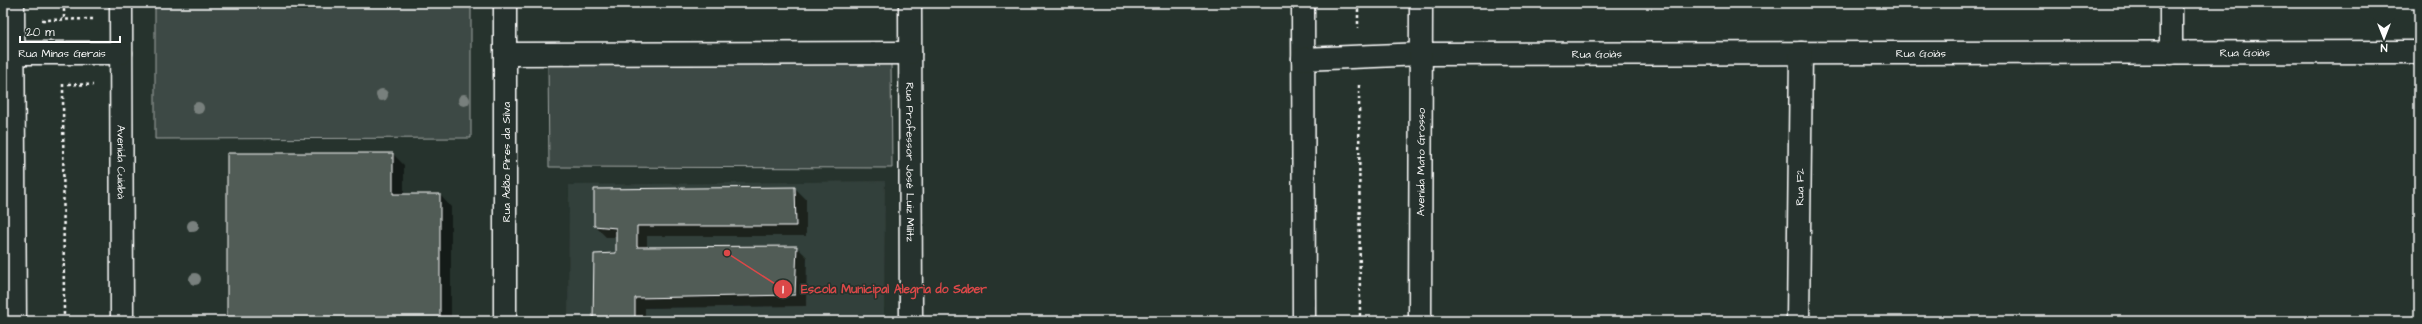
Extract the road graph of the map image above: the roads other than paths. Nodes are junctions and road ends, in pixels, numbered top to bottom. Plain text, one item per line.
1 (13, 3) edge
2 (121, 3) edge
3 (506, 3) edge
4 (910, 3) edge
5 (1303, 3) edge
6 (1421, 3) edge
7 (2171, 3) edge
8 (2419, 52) edge
9 (8, 53) edge
10 (121, 53) junction
11 (910, 53) junction
12 (1801, 53) junction
13 (2171, 53) junction
14 (506, 54) junction
15 (1422, 54) junction
16 (1303, 59) junction
17 (15, 321) edge
18 (122, 321) edge
19 (505, 321) edge
20 (911, 321) edge
21 (1304, 321) edge
22 (1420, 321) edge
23 (1798, 321) edge

1 - 9 street
2 - 10 street, Avenida Cuiabá
3 - 14 street, Rua Adão Pires da Silva
4 - 11 street, Rua Professor José Luiz Militz
5 - 16 street
6 - 15 street, Avenida Mato Grosso
7 - 13 street
8 - 13 street, Rua Goiás
9 - 10 street, Rua Minas Gerais
9 - 17 street
10 - 18 street, Avenida Cuiabá
11 - 14 street
11 - 20 street, Rua Professor José Luiz Militz
12 - 13 street, Rua Goiás
12 - 15 street, Rua Goiás
12 - 23 street, Rua F2
14 - 19 street, Rua Adão Pires da Silva
15 - 16 street, Rua Goiás
15 - 22 street, Avenida Mato Grosso
16 - 21 street

